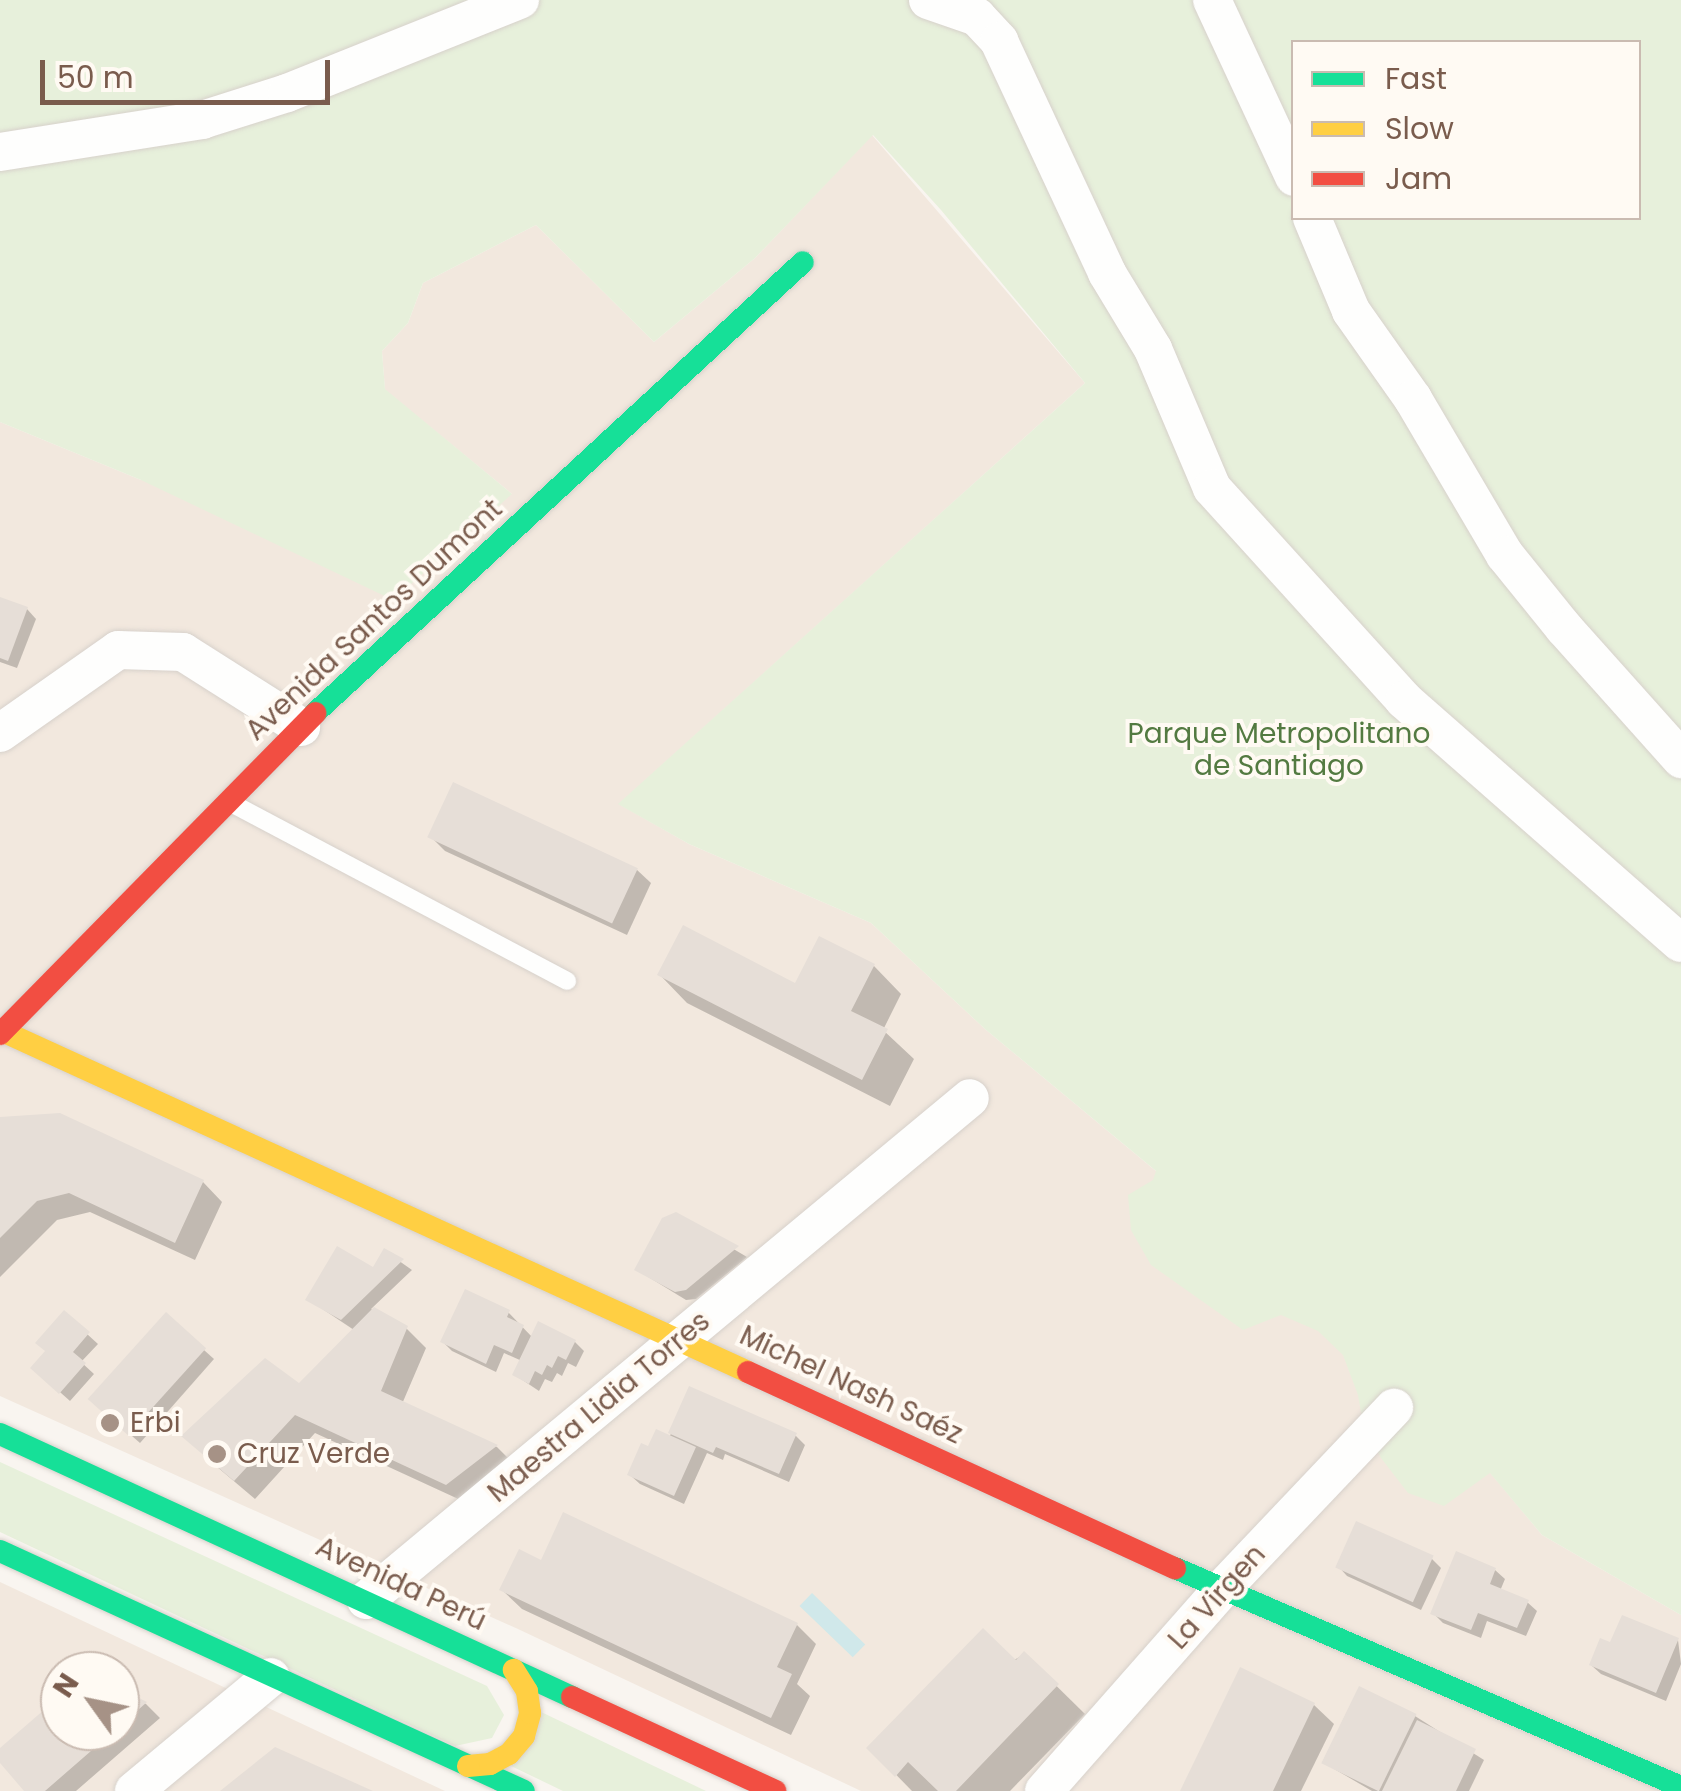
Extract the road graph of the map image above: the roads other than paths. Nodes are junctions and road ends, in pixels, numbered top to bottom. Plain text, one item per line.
1 (520, 0) edge
2 (928, 0) edge
3 (1212, 0) edge
4 (0, 152) edge
5 (1291, 171) edge
6 (1313, 220) edge
7 (802, 262) dead end
8 (301, 726) junction
9 (0, 734) edge
10 (1681, 759) edge
11 (228, 802) junction
12 (1681, 942) edge
13 (567, 981) dead end
14 (1, 1032) edge
15 (970, 1098) dead end
16 (681, 1339) junction
17 (1394, 1408) dead end
18 (0, 1434) edge
19 (0, 1551) edge
20 (1222, 1589) junction
21 (366, 1600) junction
22 (514, 1670) junction
23 (270, 1677) junction
24 (468, 1766) junction
25 (1681, 1786) edge
26 (134, 1791) edge
27 (524, 1791) edge
28 (776, 1791) edge
29 (1044, 1791) edge

1 - 4 street
2 - 12 street
3 - 5 street
6 - 10 street
7 - 8 street, Avenida Santos Dumont
8 - 9 street
8 - 11 street, Avenida Santos Dumont
11 - 13 lane
11 - 14 street, Avenida Santos Dumont
14 - 16 street, Michel Nash Saéz
15 - 16 street, Maestra Lidia Torres
16 - 20 street, Michel Nash Saéz
16 - 21 street, Maestra Lidia Torres
17 - 20 street, La Virgen
18 - 21 street, Avenida Perú
19 - 23 street
20 - 25 street, Michel Nash Saéz
20 - 29 street, La Virgen
21 - 22 street, Avenida Perú
22 - 24 street
22 - 28 street, Avenida Perú
23 - 24 street
23 - 26 street
24 - 27 street

